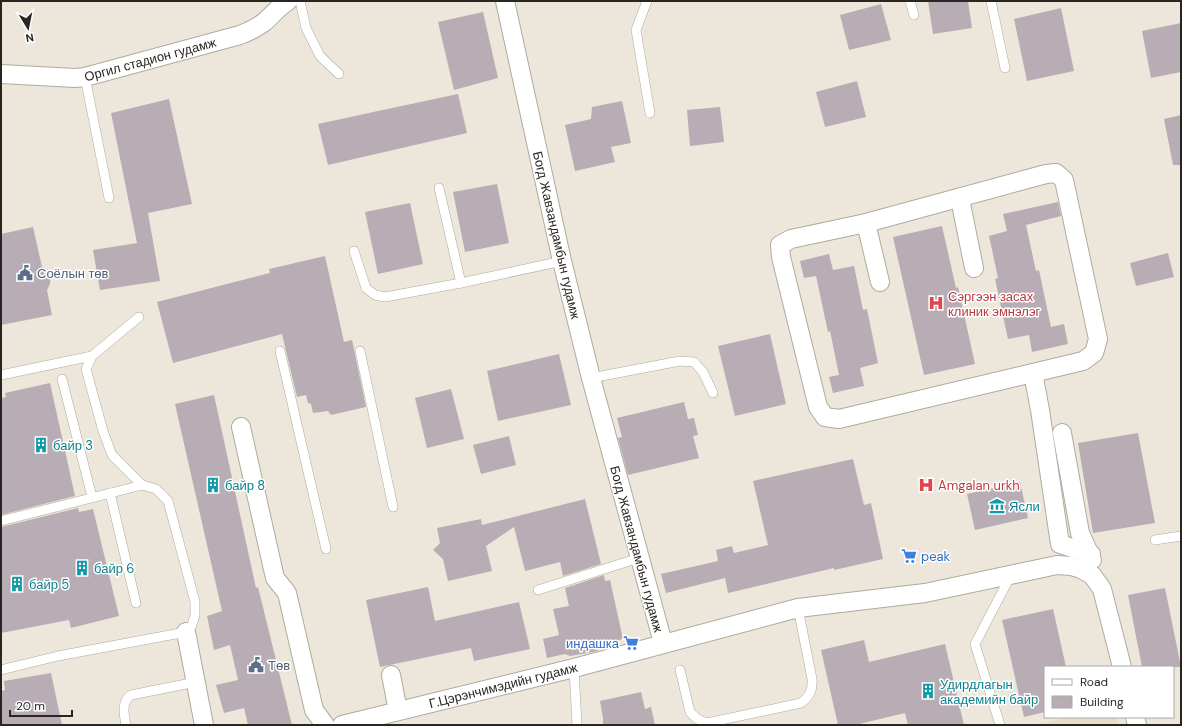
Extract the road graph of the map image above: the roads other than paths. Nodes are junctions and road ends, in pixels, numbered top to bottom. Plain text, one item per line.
1 (288, 1) edge
2 (300, 1) edge
3 (505, 1) edge
4 (647, 1) edge
5 (910, 1) edge
6 (990, 1) edge
7 (914, 15) dead end
8 (1005, 68) dead end
9 (1, 74) edge
10 (339, 74) dead end
11 (85, 77) junction
12 (650, 113) dead end
13 (438, 188) dead end
14 (109, 198) dead end
15 (960, 199) junction
16 (866, 223) junction
17 (354, 251) dead end
18 (562, 261) junction
19 (974, 268) dead end
20 (880, 282) dead end
21 (460, 283) junction
22 (139, 317) dead end
23 (280, 350) dead end
24 (360, 352) dead end
25 (92, 356) junction
26 (1033, 373) junction
27 (1, 375) edge
28 (591, 378) junction
29 (62, 379) dead end
30 (713, 393) dead end
31 (241, 427) dead end
32 (1062, 433) dead end
33 (142, 485) junction
34 (110, 493) junction
35 (92, 497) junction
36 (393, 507) dead end
37 (1, 521) edge
38 (1181, 536) edge
39 (1155, 540) dead end
40 (326, 548) dead end
41 (1091, 554) junction
42 (639, 558) junction
43 (1011, 575) junction
44 (1102, 589) junction
45 (538, 590) dead end
46 (136, 603) dead end
47 (798, 608) junction
48 (186, 632) junction
49 (663, 643) junction
50 (1122, 666) edge
51 (574, 668) junction
52 (1, 670) edge
53 (680, 670) dead end
54 (391, 675) dead end
55 (196, 682) junction
56 (398, 711) junction
57 (126, 725) edge
58 (204, 725) edge
59 (325, 725) edge
60 (342, 725) edge
61 (577, 725) edge
62 (1000, 725) edge

1 - 11 street, Оргил стадион гудамж
2 - 10 lane
3 - 18 street, Богд Жавзандамбын гудамж
4 - 12 lane
5 - 7 lane
6 - 8 lane
9 - 11 street, Оргил стадион гудамж
11 - 14 lane
13 - 21 lane
15 - 16 street
15 - 19 street
15 - 26 street
16 - 20 street
16 - 26 street
17 - 21 lane
18 - 21 lane
18 - 28 street, Богд Жавзандамбын гудамж
22 - 25 lane
23 - 40 lane
24 - 36 lane
25 - 27 lane
25 - 33 lane
26 - 41 street
28 - 30 lane
28 - 42 street, Богд Жавзандамбын гудамж
29 - 35 lane
31 - 59 street
32 - 41 street
33 - 34 lane
33 - 48 lane
34 - 35 lane
34 - 46 lane
35 - 37 lane
38 - 39 lane
41 - 44 street
42 - 45 lane
42 - 49 street, Богд Жавзандамбын гудамж
43 - 44 street, Богд Жавзандамбын гудамж
43 - 47 street, Богд Жавзандамбын гудамж
43 - 62 lane
44 - 50 street, Богд Жавзандамбын гудамж
47 - 49 street, Богд Жавзандамбын гудамж
47 - 53 lane
48 - 52 lane
48 - 55 street
49 - 51 street, Г.Цэрэнчимэдийн гудамж
51 - 56 street, Г.Цэрэнчимэдийн гудамж
51 - 61 lane
54 - 56 street
55 - 57 lane
55 - 58 street
56 - 60 street, Г.Цэрэнчимэдийн гудамж

